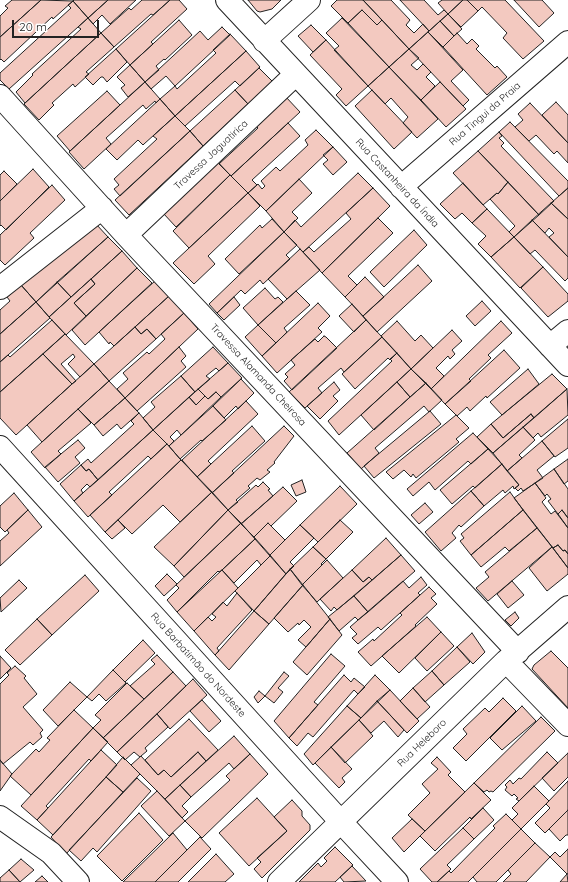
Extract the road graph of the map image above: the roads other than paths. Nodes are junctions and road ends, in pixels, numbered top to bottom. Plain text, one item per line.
1 (227, 0) edge
2 (308, 0) edge
3 (264, 41) junction
4 (568, 42) edge
5 (296, 74) junction
6 (0, 96) edge
7 (401, 187) junction
8 (102, 208) junction
9 (126, 235) junction
10 (0, 288) edge
11 (568, 331) edge
12 (550, 346) junction
13 (568, 366) edge
14 (0, 448) edge
15 (568, 607) edge
16 (512, 656) junction
17 (568, 725) edge
18 (0, 817) edge
19 (341, 822) junction
20 (78, 882) edge
21 (279, 882) edge
22 (397, 882) edge

1 - 3 street, Rua Castanheira da Índia
2 - 3 street
3 - 5 street, Rua Castanheira da Índia
4 - 7 street, Rua Tingui da Praia
5 - 7 street, Rua Castanheira da Índia
5 - 9 street, Travessa Jaguatirica
6 - 8 street, Travessa Alamanda Cheirosa
7 - 12 street, Rua Castanheira da Índia
8 - 9 street, Travessa Alamanda Cheirosa
8 - 10 street
9 - 16 street, Travessa Alamanda Cheirosa
11 - 12 street
12 - 13 street, Rua Castanheira da Índia
14 - 19 street, Rua Barbatimão do Nordeste
15 - 16 street, Rua Heleboro
16 - 17 street, Travessa Alamanda Cheirosa
16 - 19 street, Rua Heleboro
18 - 20 street
19 - 21 street, Rua Heleboro
19 - 22 street, Rua Barbatimão do Nordeste

